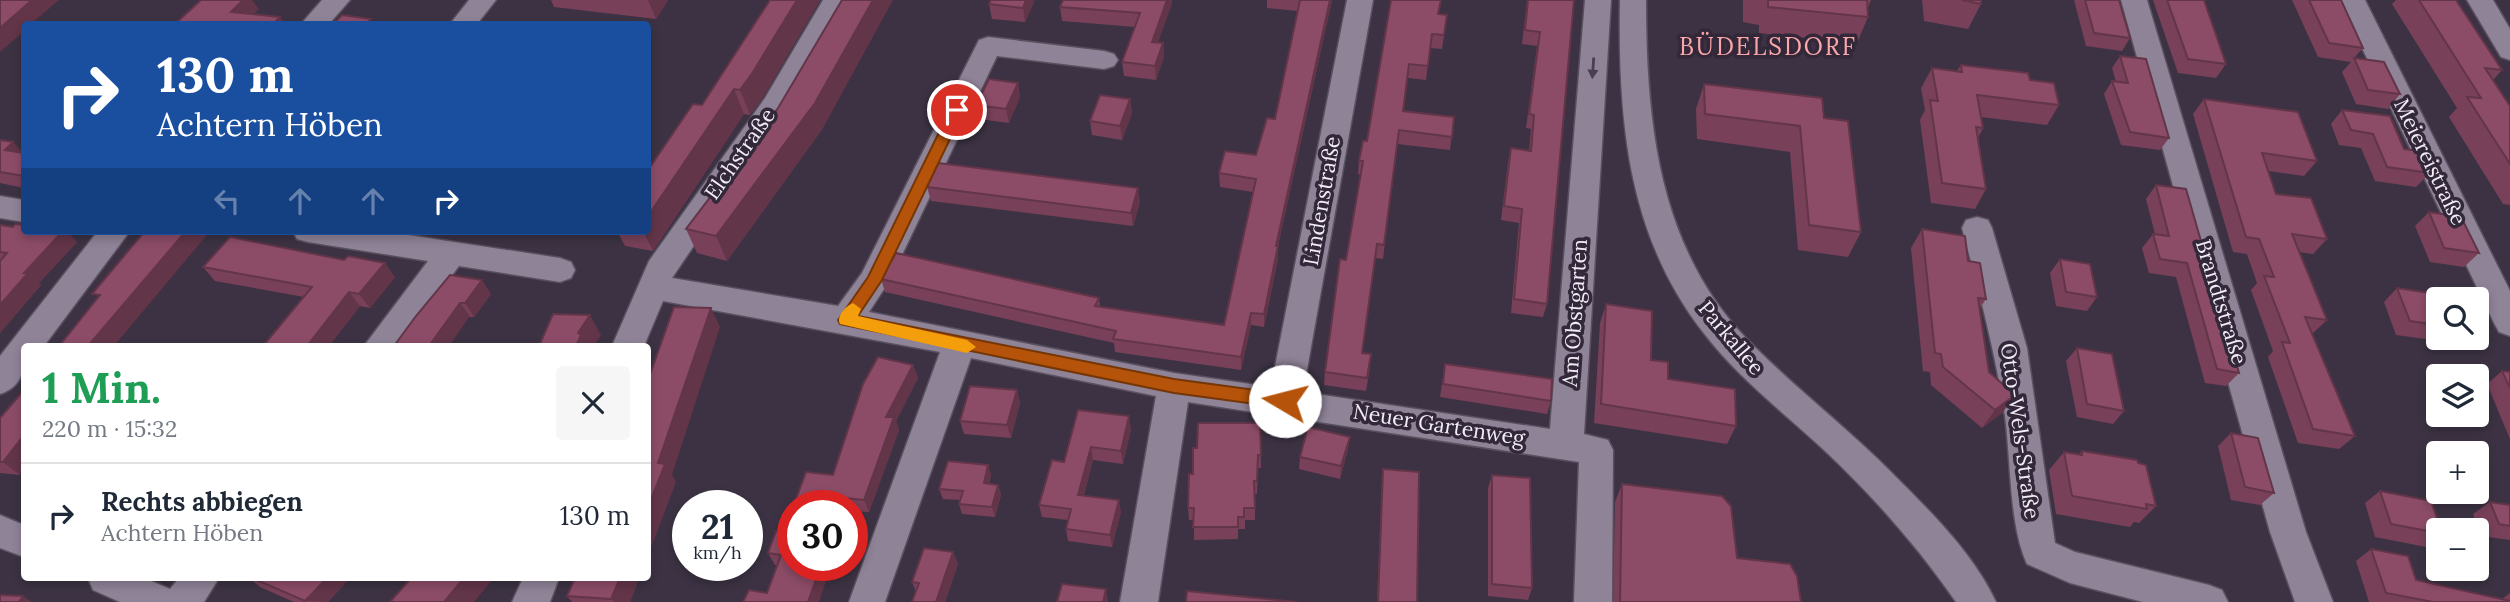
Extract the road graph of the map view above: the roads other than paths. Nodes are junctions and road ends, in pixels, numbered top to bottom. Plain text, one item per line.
1 (337, 0) edge
2 (484, 0) edge
3 (836, 0) edge
4 (1360, 0) edge
5 (1598, 0) edge
6 (1633, 0) edge
7 (2134, 0) edge
8 (2353, 0) edge
9 (2480, 0) edge
10 (317, 21) edge
11 (466, 21) edge
12 (2510, 51) edge
13 (1104, 60) dead end
14 (0, 207) edge
15 (21, 210) edge
16 (1977, 228) dead end
17 (112, 235) edge
18 (334, 235) edge
19 (452, 253) junction
20 (560, 270) dead end
21 (652, 287) junction
22 (846, 320) junction
23 (2510, 323) edge
24 (29, 343) edge
25 (382, 343) edge
26 (629, 343) edge
27 (959, 345) junction
28 (21, 353) edge
29 (0, 381) edge
30 (1174, 386) junction
31 (1285, 401) junction
32 (1566, 445) junction
33 (0, 531) edge
34 (21, 540) edge
35 (113, 581) edge
36 (199, 581) edge
37 (540, 581) edge
38 (867, 600) dead end
39 (159, 602) edge
40 (182, 602) edge
41 (531, 602) edge
42 (1139, 602) edge
43 (1593, 602) edge
44 (1977, 602) edge
45 (2209, 602) edge
46 (2314, 602) edge

1 - 10 street
2 - 11 street
3 - 21 street, Elchstraße
4 - 31 street, Lindenstraße
5 -> 32 street, Am Obstgarten
6 - 44 street, Parkallee
7 - 46 street, Brandtstraße
8 - 23 street, Meiereistraße
9 - 12 street
13 - 22 street
14 - 15 street
16 - 45 street, Otto-Wels-Straße
17 - 24 street
18 - 19 street
19 - 20 street
19 - 25 street
21 - 22 street, Neuer Gartenweg
21 - 26 street, Elchstraße
22 - 27 street, Neuer Gartenweg
27 - 30 street, Neuer Gartenweg
27 - 38 street
28 - 29 street
30 - 31 street, Neuer Gartenweg
30 - 42 street
31 - 32 street, Neuer Gartenweg
32 - 43 street
33 - 34 street
35 - 39 street
36 - 40 street
37 - 41 street

